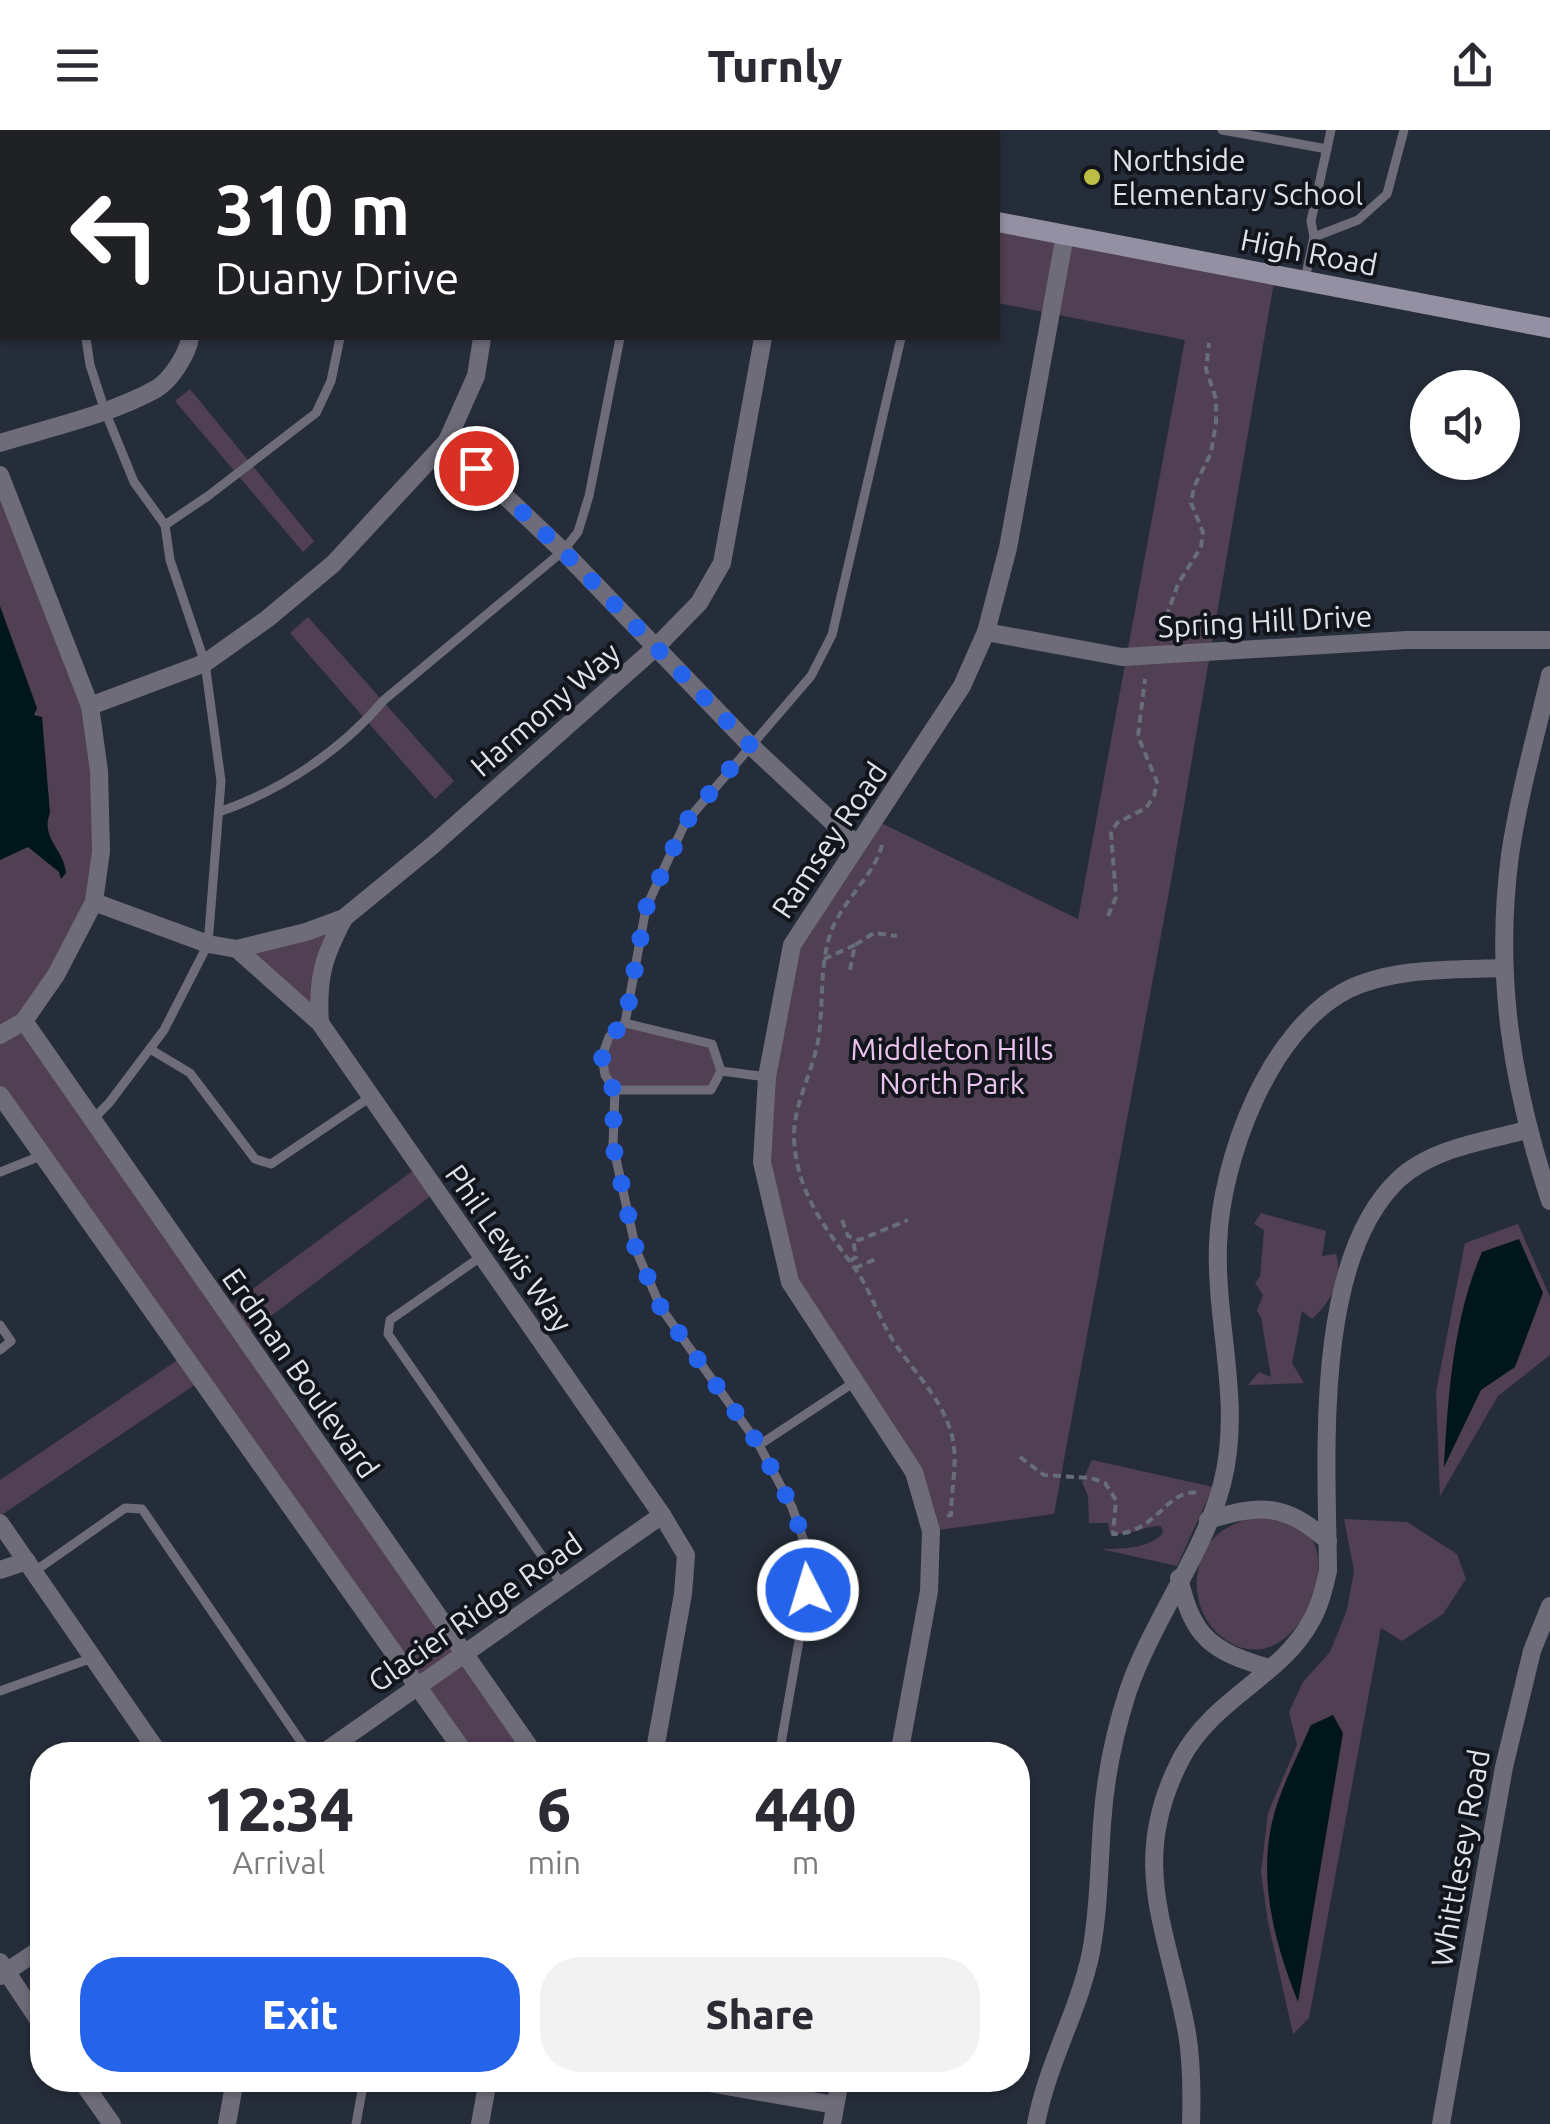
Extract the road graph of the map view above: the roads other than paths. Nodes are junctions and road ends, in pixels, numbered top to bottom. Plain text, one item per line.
1 (1222, 130) edge
2 (1331, 130) edge
3 (1404, 130) edge
4 (1327, 149) junction
5 (1000, 222) edge
6 (1065, 235) junction
7 (1314, 237) junction
8 (1305, 282) junction
9 (1550, 328) edge
10 (86, 340) edge
11 (190, 340) edge
12 (340, 340) edge
13 (482, 340) edge
14 (620, 340) edge
15 (762, 340) edge
16 (901, 340) edge
17 (105, 411) junction
18 (447, 441) junction
19 (0, 444) edge
20 (0, 474) edge
21 (165, 526) junction
22 (563, 551) junction
23 (986, 632) junction
24 (1550, 640) edge
25 (656, 647) junction
26 (205, 663) junction
27 (1550, 675) edge
28 (90, 706) junction
29 (750, 745) junction
30 (220, 812) junction
31 (857, 845) junction
32 (94, 902) junction
33 (344, 918) junction
34 (208, 944) junction
35 (236, 949) junction
36 (1504, 968) junction
37 (24, 1021) junction
38 (320, 1023) junction
39 (625, 1023) junction
40 (0, 1034) edge
41 (150, 1049) junction
42 (721, 1070) junction
43 (767, 1077) junction
44 (614, 1090) junction
45 (0, 1095) edge
46 (369, 1098) junction
47 (91, 1121) junction
48 (1527, 1130) junction
49 (43, 1155) junction
50 (0, 1172) edge
51 (1550, 1201) edge
52 (482, 1256) junction
53 (0, 1325) edge
54 (0, 1350) edge
55 (856, 1381) junction
56 (759, 1445) junction
57 (662, 1515) junction
58 (1208, 1520) junction
59 (0, 1523) edge
60 (1328, 1541) junction
61 (31, 1566) junction
62 (0, 1570) edge
63 (1179, 1578) junction
64 (562, 1585) junction
65 (1550, 1606) edge
66 (462, 1653) junction
67 (95, 1658) junction
68 (1269, 1668) junction
69 (418, 1686) junction
70 (0, 1691) edge
71 (151, 1742) edge
72 (301, 1742) edge
73 (338, 1742) edge
74 (457, 1742) edge
75 (526, 1742) edge
76 (656, 1742) edge
77 (781, 1742) edge
78 (902, 1742) edge
79 (30, 1955) edge
80 (2, 1970) edge
81 (30, 2008) edge
82 (89, 2092) edge
83 (233, 2092) edge
84 (362, 2092) edge
85 (486, 2092) edge
86 (742, 2092) edge
87 (834, 2114) edge
88 (112, 2124) edge
89 (227, 2124) edge
90 (356, 2124) edge
91 (480, 2124) edge
92 (1036, 2124) edge
93 (1190, 2124) edge
94 (1441, 2124) edge

1 - 4 lane
2 - 4 lane
3 - 7 lane
4 - 7 lane
5 - 6 street, High Road
6 - 8 street, High Road
6 - 23 street, Ramsey Road
7 - 8 lane
8 - 9 street, High Road
10 - 17 lane
11 - 17 street
12 - 21 lane
13 - 18 street
14 - 22 lane
15 - 25 street, Harmony Way
16 - 29 lane
17 - 19 street
17 - 21 lane
18 - 22 street
18 - 26 street
20 - 28 street
21 - 26 lane
22 - 25 street
22 - 30 lane
23 - 24 street, Spring Hill Drive
23 - 31 street, Ramsey Road
25 - 29 street
25 - 33 street, Harmony Way
26 - 28 street
26 - 30 lane
27 - 36 street
28 - 32 street
29 - 31 street
29 - 39 lane
30 - 34 lane
31 - 43 street, Ramsey Road
32 - 34 street
32 - 37 street
33 - 35 street, Harmony Way
33 - 38 street
34 - 35 street
34 - 41 lane
35 - 38 street, Phil Lewis Way
36 - 48 street
36 - 58 street
37 - 40 street
37 - 47 street, Erdman Boulevard
38 - 46 street, Phil Lewis Way
39 - 42 lane
39 - 44 lane
41 - 46 lane
41 - 47 lane
42 - 43 lane
42 - 44 lane
43 - 55 street, Ramsey Road
44 - 56 lane
45 - 49 street
46 - 52 street, Phil Lewis Way
47 - 66 street, Erdman Boulevard
48 - 51 street
48 - 60 street
49 - 50 lane
49 - 69 street
52 - 57 street, Phil Lewis Way
52 - 64 lane
53 - 54 lane
55 - 56 lane
55 - 78 street, Ramsey Road
56 - 77 lane
57 - 64 street, Glacier Ridge Road
57 - 76 street, Phil Lewis Way
58 - 60 street
58 - 63 street
59 - 61 street
60 - 68 street
61 - 62 street
61 - 67 street
61 - 72 lane
63 - 68 street
63 - 92 street
64 - 66 street, Glacier Ridge Road
65 - 94 street, Whittlesey Road
66 - 69 street, Glacier Ridge Road
66 - 75 street, Erdman Boulevard
67 - 70 lane
67 - 71 street
68 - 93 street
69 - 73 street, Glacier Ridge Road
69 - 74 street
79 - 80 street
80 - 81 street
82 - 88 street
83 - 89 street
84 - 90 lane
85 - 91 street
86 - 87 street

